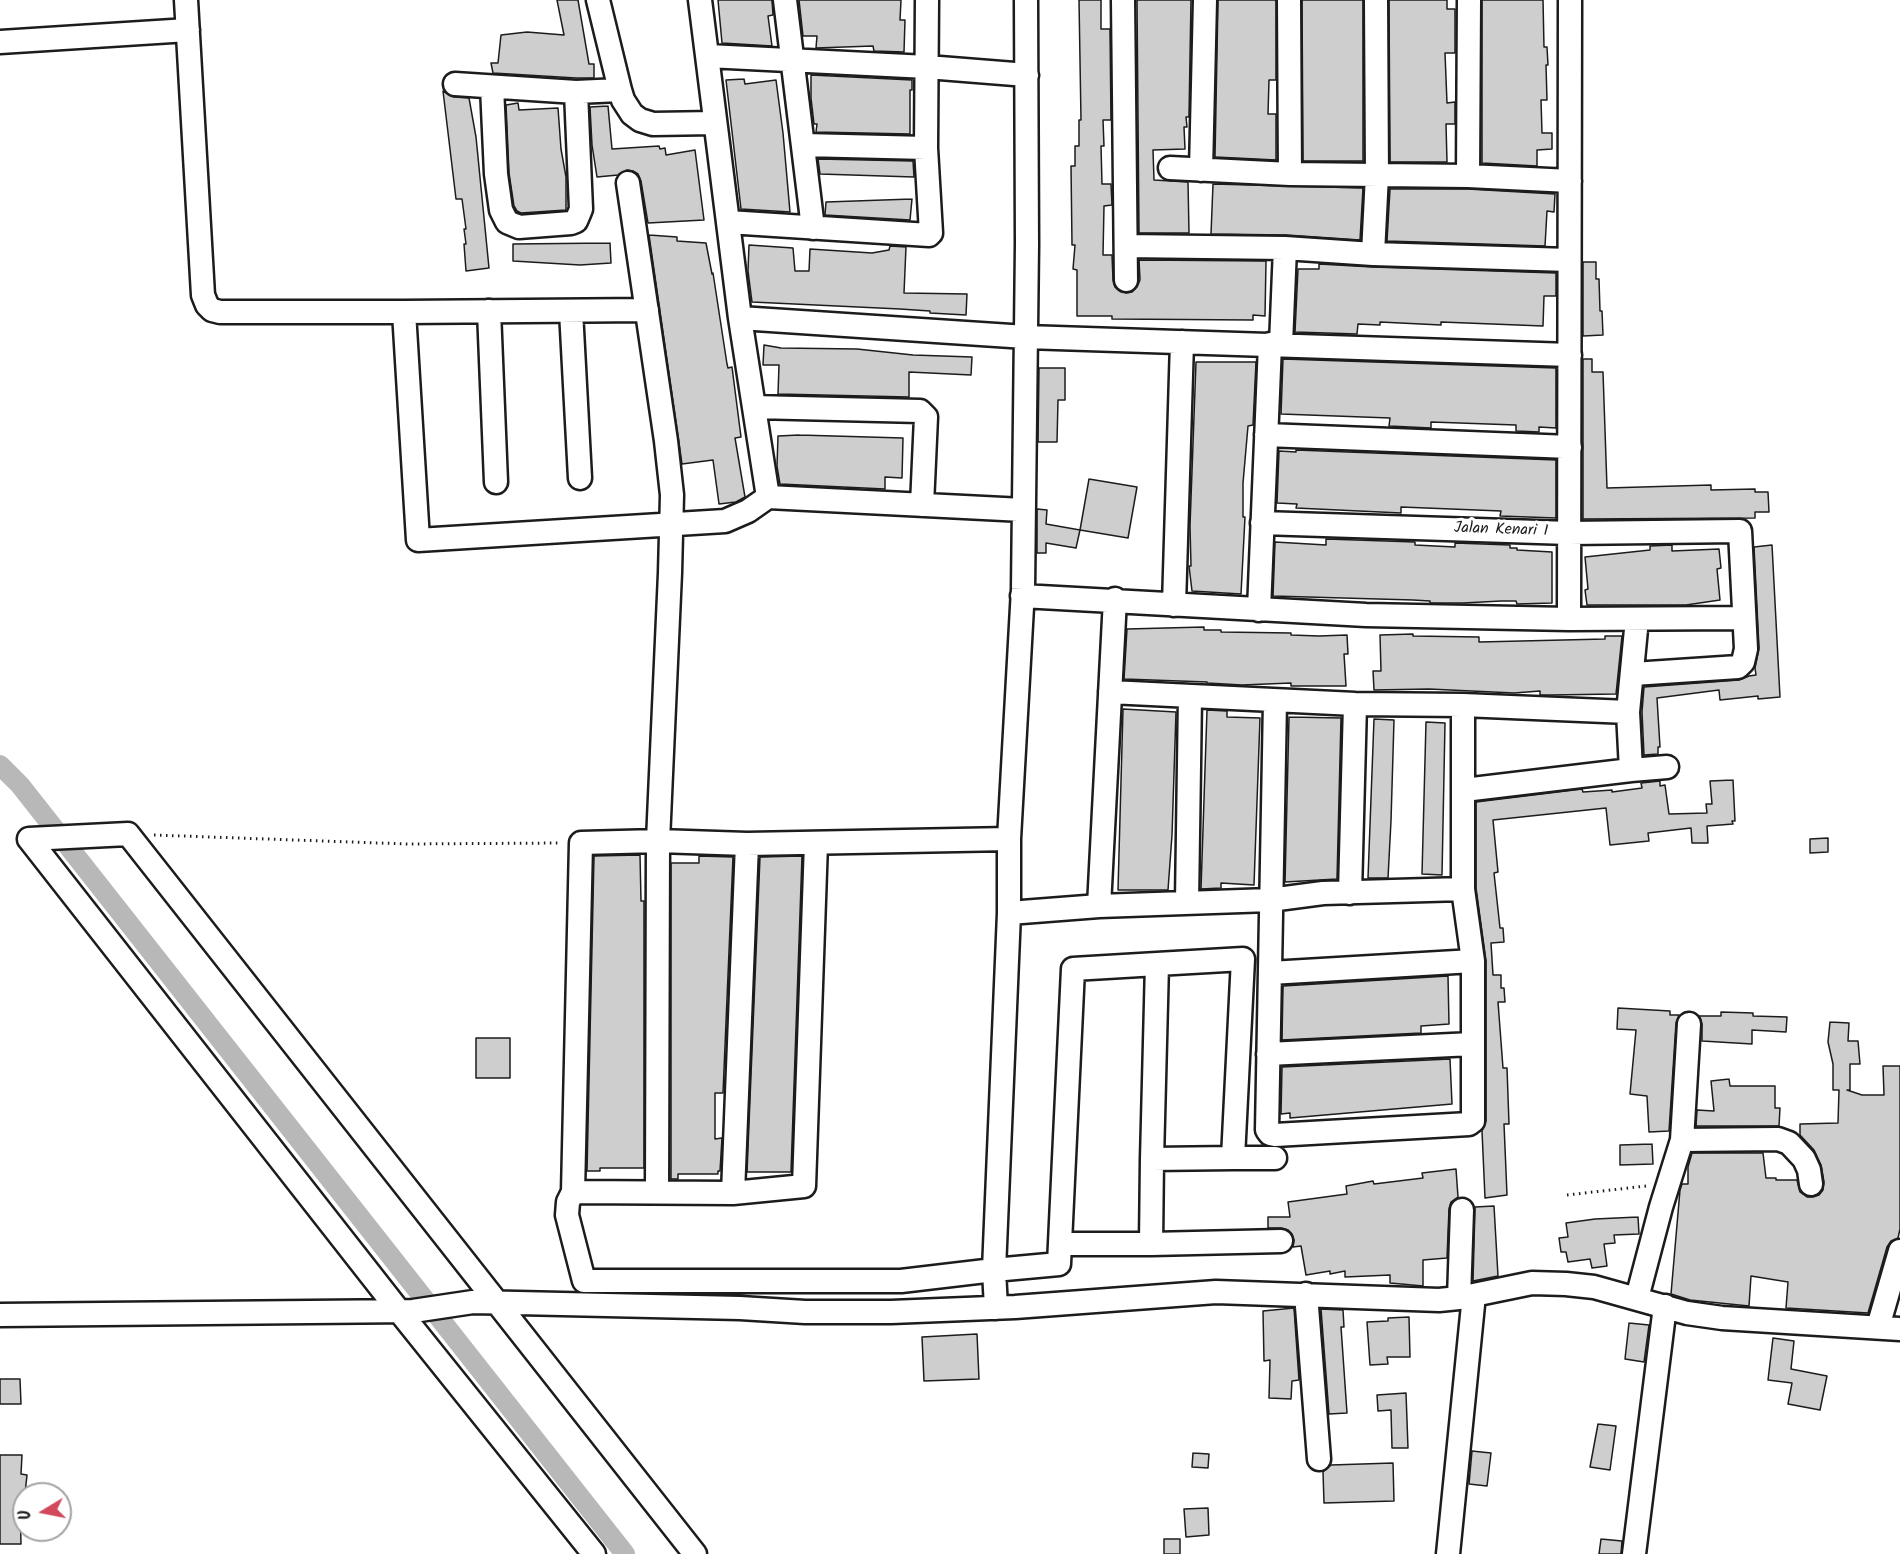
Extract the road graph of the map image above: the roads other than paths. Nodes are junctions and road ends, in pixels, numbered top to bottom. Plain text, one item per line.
1 (186, 0) edge
2 (598, 0) edge
3 (700, 0) edge
4 (786, 0) edge
5 (927, 0) edge
6 (1026, 0) edge
7 (1123, 0) edge
8 (1205, 0) edge
9 (1289, 0) edge
10 (1376, 0) edge
11 (1469, 0) edge
12 (1570, 0) edge
13 (188, 30) junction
14 (0, 42) edge
15 (708, 56) junction
16 (794, 62) junction
17 (927, 67) junction
18 (1027, 75) junction
19 (455, 84) dead end
20 (492, 87) junction
21 (620, 90) junction
22 (576, 92) junction
23 (714, 123) junction
24 (804, 145) junction
25 (926, 148) junction
26 (1170, 168) dead end
27 (1201, 170) junction
28 (1290, 174) junction
29 (1377, 176) junction
30 (1468, 176) junction
31 (1570, 182) junction
32 (628, 183) dead end
33 (728, 222) junction
34 (813, 228) junction
35 (1126, 246) junction
36 (1285, 248) junction
37 (1373, 254) junction
38 (1569, 260) junction
39 (1126, 280) dead end
40 (571, 310) junction
41 (647, 310) junction
42 (489, 311) junction
43 (404, 312) junction
44 (740, 318) junction
45 (1026, 337) junction
46 (1182, 342) junction
47 (1275, 344) junction
48 (1570, 355) junction
49 (754, 407) junction
50 (1266, 435) junction
51 (1570, 447) junction
52 (579, 478) dead end
53 (496, 482) dead end
54 (768, 497) junction
55 (922, 505) junction
56 (1023, 510) junction
57 (1262, 523) junction
58 (671, 525) junction
59 (1569, 532) junction
60 (1022, 596) junction
61 (1115, 599) junction
62 (1174, 605) junction
63 (1259, 610) junction
64 (1744, 618) junction
65 (1569, 619) junction
66 (1637, 619) junction
67 (1633, 674) junction
68 (1110, 692) junction
69 (1190, 696) junction
70 (1275, 700) junction
71 (1355, 704) junction
72 (1463, 705) junction
73 (1628, 712) junction
74 (1667, 768) dead end
75 (1631, 770) junction
76 (1464, 790) junction
77 (1009, 839) junction
78 (658, 841) junction
79 (816, 843) junction
80 (747, 844) junction
81 (1463, 889) junction
82 (1350, 892) junction
83 (1270, 900) junction
84 (1187, 902) junction
85 (1099, 906) junction
86 (1009, 913) junction
87 (1473, 961) junction
88 (1157, 964) junction
89 (1270, 974) junction
90 (1689, 1024) dead end
91 (1472, 1044) junction
92 (1268, 1054) junction
93 (1682, 1140) junction
94 (1233, 1158) junction
95 (1275, 1158) dead end
96 (1152, 1159) junction
97 (1811, 1184) dead end
98 (657, 1191) junction
99 (573, 1192) junction
100 (733, 1193) junction
101 (1462, 1210) dead end
102 (1281, 1241) dead end
103 (1060, 1244) junction
104 (1151, 1244) junction
105 (1900, 1251) edge
106 (994, 1270) junction
107 (584, 1281) junction
108 (1306, 1294) junction
109 (1466, 1296) junction
110 (1637, 1298) junction
111 (497, 1302) junction
112 (529, 1303) junction
113 (1665, 1306) junction
114 (996, 1308) junction
115 (406, 1311) junction
116 (0, 1315) edge
117 (1889, 1328) edge
118 (1319, 1459) dead end
119 (594, 1554) edge
120 (694, 1554) edge
121 (1448, 1554) edge
122 (1634, 1554) edge

1 - 13 street
2 - 21 street
3 - 15 street
4 - 16 street
5 - 17 street
6 - 18 street
7 - 35 street
8 - 27 street
9 - 28 street
10 - 29 street
11 - 30 street
12 - 31 street
13 - 14 street
13 - 43 street
15 - 16 street
15 - 23 street
16 - 17 street
16 - 24 street
17 - 18 street
17 - 25 street
18 - 45 street
19 - 20 street
20 - 22 street
20 - 22 street
21 - 22 street
21 - 23 street
23 - 33 street
24 - 25 street
24 - 34 street
25 - 34 street
26 - 27 street
27 - 28 street
28 - 29 street
29 - 30 street
29 - 37 street
30 - 31 street
31 - 38 street
32 - 41 street
33 - 34 street
33 - 44 street
35 - 36 street
35 - 39 street
36 - 37 street
36 - 47 street
37 - 38 street
38 - 48 street
40 - 41 street
40 - 42 street
40 - 52 street
41 - 58 street
42 - 43 street
42 - 53 street
43 - 58 street
44 - 45 street
44 - 49 street
45 - 46 street
45 - 56 street
46 - 47 street
46 - 62 street
47 - 48 street
47 - 50 street
48 - 51 street
49 - 54 street
49 - 55 street
50 - 51 street
50 - 57 street
51 - 59 street
54 - 55 street
54 - 58 street
55 - 56 street
56 - 60 street
57 - 59 street, Jalan Kenari I
57 - 63 street
58 - 78 street
59 - 64 street, Jalan Kenari I
59 - 65 street
60 - 61 street
60 - 77 street
61 - 62 street
61 - 68 street
62 - 63 street
63 - 65 street
64 - 66 street
64 - 67 street
65 - 66 street
66 - 67 street
67 - 73 street
68 - 69 street
68 - 85 street
69 - 70 street
69 - 84 street
70 - 71 street
70 - 83 street
71 - 72 street
71 - 82 street
72 - 73 street
72 - 76 street
73 - 75 street
74 - 75 street
75 - 76 street
76 - 81 street
77 - 79 street
77 - 86 street
78 - 80 street
78 - 98 street
78 - 99 street
79 - 80 street
79 - 100 street
80 - 100 street
81 - 82 street
81 - 87 street
82 - 83 street
83 - 84 street
83 - 89 street
84 - 85 street
85 - 86 street
86 - 106 street
87 - 89 street
87 - 91 street
88 - 94 street
88 - 96 street
88 - 103 street
89 - 92 street
90 - 93 street
91 - 92 street
91 - 92 street
93 - 97 street
93 - 110 street
94 - 95 street
94 - 96 street
96 - 104 street
98 - 99 street
98 - 100 street
99 - 107 street
101 - 109 street
102 - 104 street
103 - 104 street
103 - 106 street
105 - 117 street
106 - 107 street
106 - 114 street
107 - 112 street
108 - 109 street
108 - 114 street
108 - 118 street
109 - 110 street
109 - 121 street
110 - 113 street
111 - 112 street
111 - 115 street
111 - 115 street
111 - 120 street
112 - 114 street
113 - 117 street
113 - 122 street
115 - 116 street
115 - 119 street

